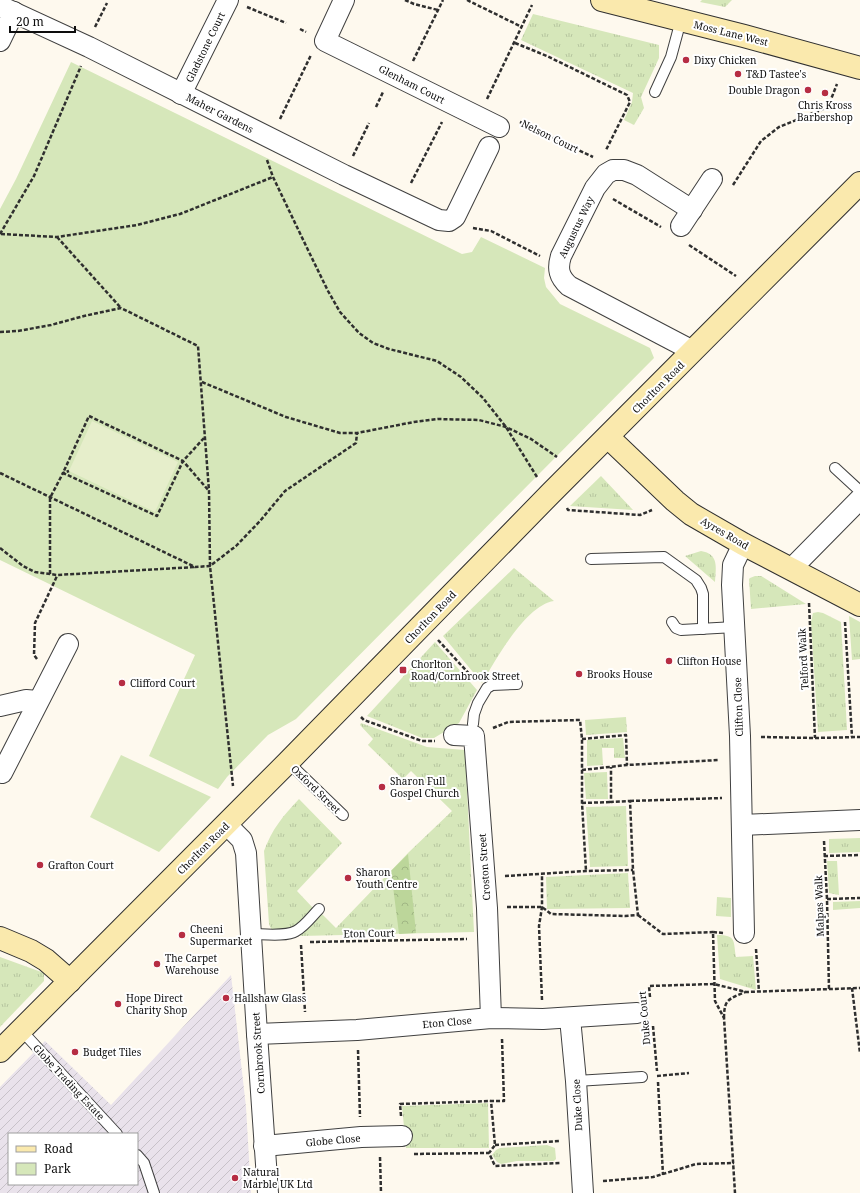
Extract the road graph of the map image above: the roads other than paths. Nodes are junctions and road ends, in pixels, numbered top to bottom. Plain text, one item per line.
1 (228, 0) edge
2 (344, 0) edge
3 (602, 0) edge
4 (7, 9) edge
5 (681, 20) junction
6 (0, 41) edge
7 (852, 65) edge
8 (655, 92) dead end
9 (182, 94) junction
10 (499, 127) dead end
11 (490, 147) dead end
12 (712, 179) dead end
13 (860, 183) edge
14 (692, 210) junction
15 (681, 226) dead end
16 (693, 351) junction
17 (608, 437) junction
18 (836, 468) dead end
19 (860, 491) edge
20 (860, 499) edge
21 (743, 544) junction
22 (591, 559) dead end
23 (799, 574) junction
24 (852, 601) edge
25 (672, 622) dead end
26 (735, 628) junction
27 (702, 629) junction
28 (68, 644) dead end
29 (517, 684) dead end
30 (38, 701) junction
31 (0, 706) edge
32 (474, 730) junction
33 (454, 735) road end
34 (288, 762) junction
35 (2, 773) dead end
36 (344, 815) dead end
37 (860, 820) edge
38 (226, 824) junction
39 (742, 825) junction
40 (319, 909) dead end
41 (744, 933) road end
42 (251, 934) junction
43 (0, 938) edge
44 (70, 981) junction
45 (644, 1017) road end
46 (570, 1018) junction
47 (516, 1019) junction
48 (21, 1030) junction
49 (257, 1034) junction
50 (0, 1051) edge
51 (642, 1077) road end
52 (576, 1080) junction
53 (116, 1133) edge
54 (402, 1136) road end
55 (264, 1146) junction
56 (138, 1156) edge
57 (583, 1188) edge
58 (154, 1193) edge
59 (268, 1193) edge

1 - 9 street, Gladstone Court
2 - 10 street, Glenham Court
3 - 5 main road, Moss Lane West
4 - 6 street
4 - 9 street, Maher Gardens
5 - 7 main road, Moss Lane West
5 - 8 lane
9 - 11 street, Maher Gardens
12 - 14 street
13 - 16 main road, Chorlton Road
14 - 15 street
14 - 16 street, Augustus Way
16 - 17 main road, Chorlton Road
17 - 21 main road, Ayres Road
17 - 34 main road, Chorlton Road
18 - 19 lane
20 - 23 street
21 - 23 main road, Ayres Road
21 - 26 street, Clifton Close
22 - 27 lane
23 - 24 main road, Ayres Road
25 - 27 lane
26 - 27 lane
26 - 39 street, Clifton Close
28 - 30 street
29 - 32 lane
30 - 31 street
30 - 35 street
32 - 33 street
32 - 47 street, Croston Street
34 - 36 lane, Oxford Street
34 - 38 main road, Chorlton Road
37 - 39 street
38 - 42 street, Cornbrook Street
38 - 44 main road, Chorlton Road
39 - 41 street, Clifton Close
40 - 42 lane
42 - 49 street, Cornbrook Street
43 - 44 main road
44 - 48 main road, Chorlton Road
45 - 46 street, Eton Close
46 - 47 street, Eton Close
46 - 52 street, Duke Close
47 - 49 street, Eton Close
48 - 50 main road, Chorlton Road
48 - 53 lane, Globe Trading Estate
49 - 55 street, Cornbrook Street
51 - 52 lane
52 - 57 street, Duke Close
54 - 55 street, Globe Close
55 - 59 street, Cornbrook Street
56 - 58 lane

